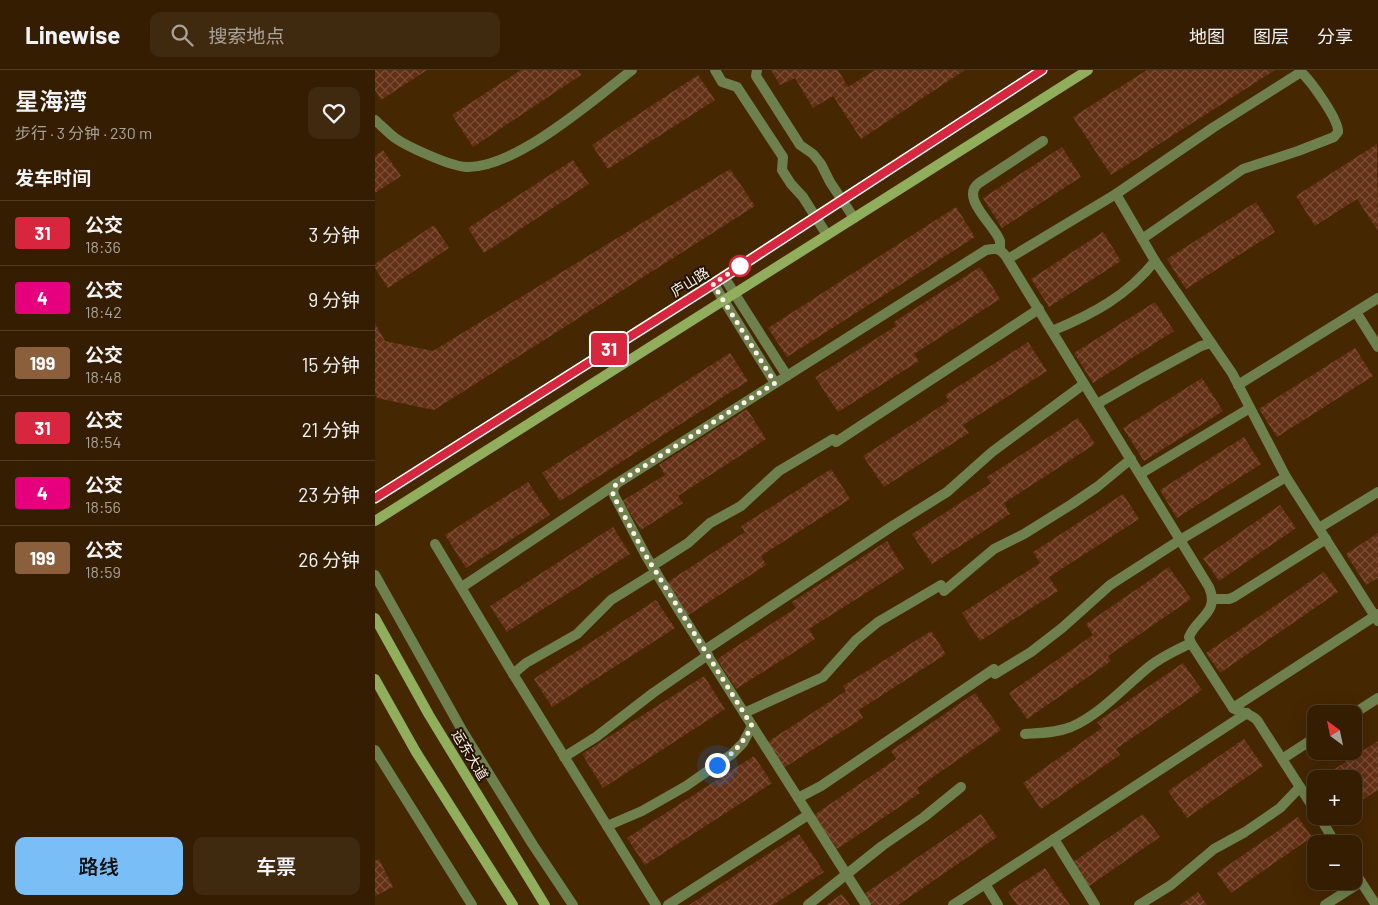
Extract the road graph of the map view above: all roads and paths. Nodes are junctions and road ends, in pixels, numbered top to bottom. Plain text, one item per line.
1 (632, 70) edge
2 (715, 70) edge
3 (757, 70) edge
4 (1042, 70) edge
5 (1088, 70) edge
6 (375, 120) edge
7 (1043, 141) dead end
8 (1116, 194) junction
9 (842, 200) junction
10 (816, 217) junction
11 (854, 218) junction
12 (827, 235) junction
13 (1142, 239) junction
14 (1000, 249) junction
15 (1008, 259) junction
16 (1155, 260) junction
17 (724, 277) junction
18 (713, 284) junction
19 (735, 294) junction
20 (1378, 298) edge
21 (724, 300) junction
22 (1039, 309) junction
23 (1356, 312) junction
24 (1052, 331) junction
25 (1211, 343) junction
26 (1378, 347) edge
27 (787, 376) junction
28 (775, 383) junction
29 (1084, 384) junction
30 (1238, 385) junction
31 (1097, 404) junction
32 (1250, 408) junction
33 (1131, 459) junction
34 (1140, 474) junction
35 (1286, 477) junction
36 (616, 484) junction
37 (1378, 492) edge
38 (375, 498) edge
39 (375, 521) edge
40 (1319, 528) junction
41 (1180, 540) junction
42 (1326, 540) junction
43 (435, 544) dead end
44 (654, 569) junction
45 (375, 575) edge
46 (462, 587) junction
47 (1213, 600) junction
48 (1377, 617) edge
49 (375, 618) edge
50 (1191, 643) junction
51 (706, 653) junction
52 (513, 674) junction
53 (375, 679) edge
54 (1378, 698) edge
55 (1233, 708) junction
56 (1363, 708) edge
57 (744, 713) junction
58 (1247, 713) junction
59 (752, 726) junction
60 (1025, 734) dead end
61 (1307, 743) edge
62 (375, 750) edge
63 (564, 757) junction
64 (1282, 759) junction
65 (961, 787) dead end
66 (1300, 787) junction
67 (798, 798) junction
68 (1307, 798) edge
69 (808, 815) junction
70 (607, 826) junction
71 (1054, 839) junction
72 (846, 874) junction
73 (985, 884) junction
74 (1362, 884) edge
75 (1348, 890) edge
76 (542, 904) edge
77 (472, 905) edge
78 (513, 905) edge
79 (573, 905) edge
80 (656, 905) edge
81 (668, 905) edge
82 (808, 905) edge
83 (866, 905) edge
84 (953, 905) edge
85 (998, 905) edge
86 (1095, 905) edge
87 (1139, 905) edge
88 (1325, 905) edge
89 (1376, 905) edge

1 - 6 lane
2 - 10 lane
3 - 9 lane
4 - 9 street, 庐山路
5 - 11 street
7 - 14 lane
8 - 13 lane
8 - 13 lane
8 - 15 lane
9 - 10 street, 庐山路
9 - 11 lane
10 - 12 lane
10 - 17 street, 庐山路
11 - 12 street
12 - 19 street
13 - 16 lane
14 - 15 lane
14 - 27 lane
15 - 22 lane
16 - 24 lane
16 - 25 lane
17 - 18 street, 庐山路
17 - 19 lane
18 - 21 lane
18 - 38 street, 庐山路
19 - 21 street
19 - 27 lane
20 - 23 lane
21 - 28 lane
21 - 39 street
22 - 24 lane
22 - 44 lane
23 - 26 lane
23 - 30 lane
24 - 29 lane
25 - 30 lane
25 - 31 lane
27 - 28 lane
28 - 36 lane
29 - 31 lane
29 - 51 lane
30 - 32 lane
31 - 33 lane
32 - 34 lane
32 - 35 lane
33 - 34 lane
33 - 57 lane
34 - 41 lane
35 - 40 lane
35 - 41 lane
36 - 44 lane
36 - 46 lane
37 - 40 lane
40 - 42 lane
41 - 47 lane
41 - 67 lane
42 - 47 lane
42 - 48 lane
43 - 46 lane
44 - 51 lane
44 - 52 lane
45 - 79 lane
46 - 52 lane
47 - 50 lane
48 - 55 lane
49 - 76 street, 运东大道
50 - 55 lane
50 - 60 lane
51 - 57 lane
51 - 63 lane
52 - 63 lane
53 - 78 street
54 - 56 lane
55 - 58 lane
57 - 59 lane
58 - 64 lane
58 - 71 lane
59 - 67 lane
59 - 70 lane
61 - 64 lane
62 - 77 lane
63 - 70 lane
64 - 66 lane
65 - 72 lane
66 - 68 lane
66 - 87 lane
67 - 69 lane
69 - 72 lane
69 - 81 lane
70 - 80 lane
71 - 73 lane
71 - 86 lane
72 - 82 lane
72 - 83 lane
73 - 84 lane
73 - 85 lane
74 - 89 lane
75 - 88 lane

